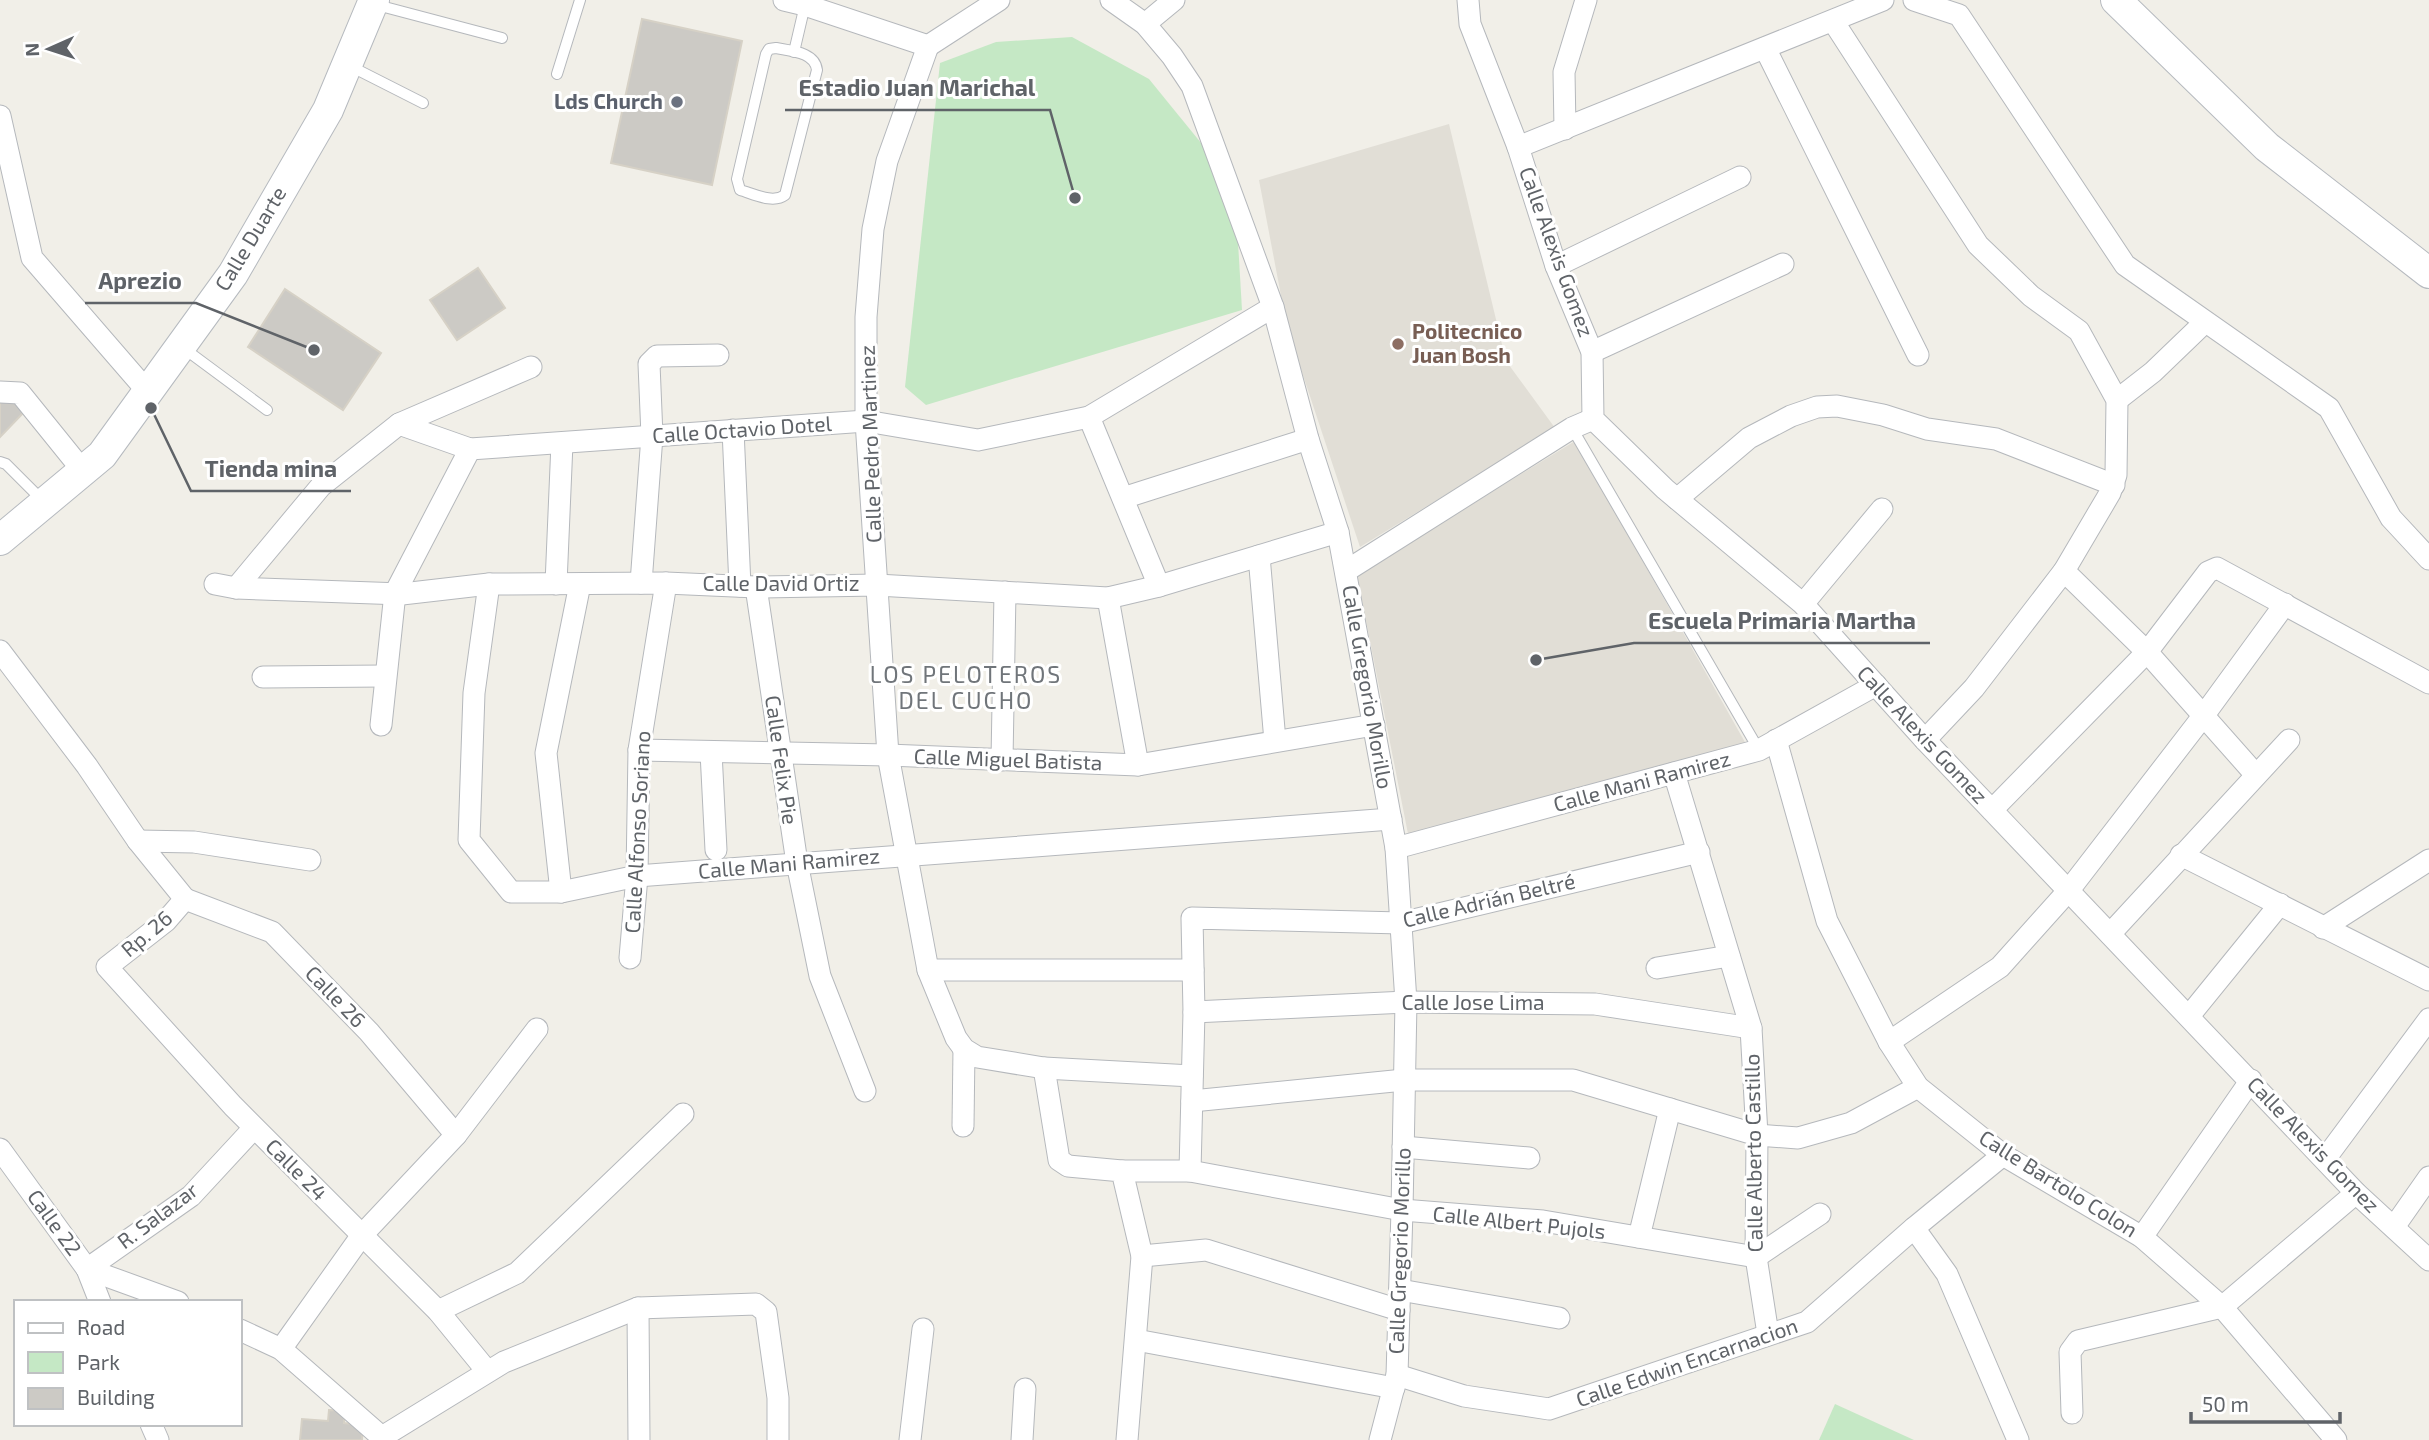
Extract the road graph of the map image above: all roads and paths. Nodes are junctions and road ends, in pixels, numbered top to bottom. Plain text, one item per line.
1 (580, 0) edge
2 (999, 0) edge
3 (1111, 0) edge
4 (1174, 0) edge
5 (1468, 0) edge
6 (1586, 0) edge
7 (1884, 0) edge
8 (1914, 0) edge
9 (2116, 0) edge
10 (373, 2) edge
11 (800, 2) edge
12 (1960, 7) edge
13 (1833, 21) junction
14 (1145, 23) junction
15 (502, 38) dead end
16 (928, 47) junction
17 (1765, 48) junction
18 (794, 52) junction
19 (347, 65) junction
20 (557, 74) dead end
21 (423, 103) dead end
22 (0, 116) edge
23 (1565, 130) junction
24 (1518, 147) junction
25 (1740, 177) dead end
26 (1783, 264) dead end
27 (1556, 266) junction
28 (2429, 273) edge
29 (1273, 307) junction
30 (2204, 323) junction
31 (181, 346) junction
32 (1592, 352) junction
33 (718, 355) dead end
34 (1918, 355) dead end
35 (531, 368) dead end
36 (0, 392) edge
37 (148, 392) junction
38 (2117, 400) junction
39 (267, 410) dead end
40 (1089, 417) junction
41 (1593, 419) junction
42 (866, 421) junction
43 (399, 424) junction
44 (1572, 428) junction
45 (733, 430) junction
46 (652, 436) junction
47 (1308, 439) junction
48 (562, 443) junction
49 (470, 449) junction
50 (0, 462) edge
51 (83, 471) junction
52 (2114, 485) junction
53 (1123, 498) junction
54 (1677, 499) junction
55 (46, 504) junction
56 (1882, 509) dead end
57 (1338, 532) junction
58 (0, 540) edge
59 (1259, 555) junction
60 (2429, 559) edge
61 (1346, 571) junction
62 (2064, 571) junction
63 (641, 583) junction
64 (666, 583) junction
65 (215, 584) dead end
66 (489, 584) junction
67 (556, 584) junction
68 (580, 584) junction
69 (877, 585) junction
70 (1158, 586) junction
71 (748, 587) junction
72 (236, 588) junction
73 (1005, 592) junction
74 (396, 593) junction
75 (1108, 598) junction
76 (1803, 604) junction
77 (2285, 604) junction
78 (0, 651) edge
79 (2147, 652) junction
80 (385, 676) junction
81 (263, 677) dead end
82 (2429, 683) edge
83 (1876, 685) junction
84 (2204, 715) junction
85 (1374, 724) junction
86 (381, 725) dead end
87 (1925, 740) junction
88 (2289, 740) dead end
89 (1275, 741) junction
90 (1768, 745) junction
91 (639, 750) junction
92 (710, 752) junction
93 (779, 753) junction
94 (888, 755) junction
95 (1002, 760) junction
96 (1138, 765) junction
97 (1674, 773) junction
98 (2256, 775) junction
99 (1992, 810) junction
100 (1391, 819) junction
101 (138, 841) junction
102 (1396, 848) junction
103 (716, 850) dead end
104 (1699, 852) junction
105 (906, 854) junction
106 (2181, 855) junction
107 (310, 860) dead end
108 (2429, 860) edge
109 (797, 863) junction
110 (638, 876) junction
111 (2068, 890) junction
112 (561, 892) junction
113 (185, 899) junction
114 (2280, 904) junction
115 (1401, 923) junction
116 (2323, 928) junction
117 (2110, 934) junction
118 (1729, 956) junction
119 (630, 958) dead end
120 (107, 967) joint
121 (1657, 968) dead end
122 (928, 970) junction
123 (1193, 970) junction
124 (2429, 980) edge
125 (1406, 1002) junction
126 (1194, 1012) junction
127 (2189, 1016) junction
128 (2429, 1019) edge
129 (1751, 1028) junction
130 (537, 1029) dead end
131 (1889, 1042) junction
132 (964, 1049) junction
133 (1044, 1068) junction
134 (1192, 1076) junction
135 (1404, 1080) junction
136 (2251, 1080) junction
137 (1918, 1087) junction
138 (865, 1091) dead end
139 (1192, 1101) junction
140 (1670, 1109) junction
141 (684, 1114) dead end
142 (963, 1126) dead end
143 (254, 1128) junction
144 (456, 1135) junction
145 (1757, 1135) junction
146 (1403, 1147) junction
147 (0, 1149) edge
148 (2003, 1154) junction
149 (1528, 1158) dead end
150 (2325, 1159) junction
151 (1122, 1171) junction
152 (1190, 1171) junction
153 (2429, 1177) edge
154 (2356, 1193) junction
155 (1402, 1210) junction
156 (1820, 1214) dead end
157 (2394, 1227) junction
158 (1914, 1228) junction
159 (362, 1236) junction
160 (1639, 1237) junction
161 (2142, 1237) junction
162 (1142, 1256) junction
163 (1756, 1257) junction
164 (2429, 1260) edge
165 (87, 1269) junction
166 (99, 1300) edge
167 (172, 1300) edge
168 (1399, 1300) junction
169 (2222, 1307) junction
170 (638, 1308) junction
171 (438, 1311) junction
172 (1559, 1318) dead end
173 (923, 1329) dead end
174 (242, 1331) edge
175 (1768, 1334) junction
176 (1136, 1340) junction
177 (281, 1349) junction
178 (486, 1371) junction
179 (1395, 1382) junction
180 (1025, 1389) dead end
181 (2072, 1413) dead end
182 (1382, 1435) edge
183 (383, 1438) edge
184 (639, 1440) edge
185 (778, 1440) edge
186 (910, 1440) edge
187 (1022, 1440) edge
188 (1127, 1440) edge
189 (2018, 1440) edge
190 (2336, 1440) edge

1 - 20 lane
2 - 16 street
3 - 14 street, Calle Gregorio Morillo
4 - 14 street
5 - 24 street, Calle Alexis Gomez
6 - 23 street
7 - 13 street
8 - 12 street
9 - 28 street
10 - 15 lane
10 - 19 street, Calle Duarte
11 - 16 street
11 - 18 lane
12 - 30 street
13 - 17 street
13 - 38 street
14 - 29 street, Calle Gregorio Morillo
16 - 42 street, Calle Pedro Martinez
17 - 23 street
17 - 34 street
18 - 18 lane
19 - 21 lane
19 - 31 street, Calle Duarte
22 - 37 street
23 - 24 street
24 - 27 street, Calle Alexis Gomez
25 - 27 street
26 - 32 street
27 - 32 street, Calle Alexis Gomez
29 - 40 street, Calle Octavio Dotel
29 - 47 street, Calle Gregorio Morillo
30 - 38 street
30 - 60 street
31 - 37 street, Calle Duarte
31 - 39 lane
32 - 41 street, Calle Alexis Gomez
33 - 46 street
35 - 43 street
36 - 51 street
37 - 51 street, Calle Duarte
38 - 52 street
40 - 42 street, Calle Octavio Dotel
40 - 53 street
41 - 44 street
41 - 54 street, Calle Alexis Gomez
42 - 45 street, Calle Octavio Dotel
42 - 69 street, Calle Pedro Martinez
43 - 49 street
43 - 72 street
44 - 61 street
44 - 90 lane
45 - 46 street, Calle Octavio Dotel
45 - 71 street, Calle Felix Pie
46 - 48 street, Calle Octavio Dotel
46 - 63 street
47 - 53 street
47 - 57 street, Calle Gregorio Morillo
48 - 49 street, Calle Octavio Dotel
48 - 67 street
49 - 74 street
50 - 55 lane
51 - 55 street, Calle Duarte
52 - 54 street
52 - 62 street
53 - 70 street
54 - 76 street, Calle Alexis Gomez
55 - 58 street, Calle Duarte
56 - 76 street
57 - 59 street, Calle David Ortiz
57 - 61 street, Calle Gregorio Morillo
59 - 70 street, Calle David Ortiz
59 - 89 street
61 - 85 street, Calle Gregorio Morillo
62 - 79 street
62 - 87 street
63 - 64 street, Calle David Ortiz
63 - 68 street, Calle David Ortiz
64 - 71 street, Calle David Ortiz
64 - 91 street, Calle Alfonso Soriano
65 - 72 street, Calle David Ortiz
66 - 67 street, Calle David Ortiz
66 - 74 street, Calle David Ortiz
66 - 112 street, Calle Mani Ramirez
67 - 68 street, Calle David Ortiz
68 - 112 street
69 - 71 street, Calle David Ortiz
69 - 73 street, Calle David Ortiz
69 - 94 street, Calle Pedro Martinez
70 - 75 street, Calle David Ortiz
71 - 93 street, Calle Felix Pie
72 - 74 street, Calle David Ortiz
73 - 75 street, Calle David Ortiz
73 - 95 street
74 - 80 street
75 - 96 street
76 - 83 street, Calle Alexis Gomez
77 - 79 street
77 - 82 street
77 - 84 street
78 - 101 street
79 - 84 street
79 - 99 street
80 - 81 street
80 - 86 street
83 - 87 street, Calle Alexis Gomez
83 - 90 street, Calle Mani Ramirez
84 - 98 street
84 - 111 street
85 - 89 street, Calle Miguel Batista
85 - 100 street, Calle Gregorio Morillo
87 - 99 street, Calle Alexis Gomez
88 - 98 street
89 - 96 street, Calle Miguel Batista
90 - 97 street, Calle Mani Ramirez
90 - 131 street, Calle Bartolo Colon
91 - 92 street, Calle Miguel Batista
91 - 110 street, Calle Alfonso Soriano
92 - 93 street, Calle Miguel Batista
92 - 103 street
93 - 94 street, Calle Miguel Batista
93 - 109 street, Calle Felix Pie
94 - 95 street, Calle Miguel Batista
94 - 105 street, Calle Pedro Martinez
95 - 96 street, Calle Miguel Batista
97 - 102 street, Calle Mani Ramirez
97 - 104 street, Calle Alberto Castillo
98 - 106 street
99 - 111 street, Calle Alexis Gomez
100 - 102 street, Calle Gregorio Morillo
100 - 105 street, Calle Mani Ramirez
101 - 107 street
101 - 113 street
102 - 115 street, Calle Gregorio Morillo
104 - 115 street, Calle Adrián Beltré
104 - 118 street, Calle Alberto Castillo
105 - 109 street, Calle Mani Ramirez
105 - 122 street, Calle Pedro Martinez
106 - 114 street
106 - 117 street
108 - 116 street
109 - 110 street, Calle Mani Ramirez
109 - 138 street, Calle Felix Pie
110 - 112 street, Calle Mani Ramirez
110 - 119 street, Calle Alfonso Soriano
111 - 117 street, Calle Alexis Gomez
111 - 131 street
113 - 120 street, Rp. 26
113 - 144 street, Calle 26
114 - 116 street
114 - 127 street
115 - 123 street, Calle Adrián Beltré
115 - 125 street, Calle Gregorio Morillo
116 - 124 street
117 - 127 street, Calle Alexis Gomez
118 - 121 street
118 - 129 street, Calle Alberto Castillo
120 - 143 street, Calle 24
122 - 123 street
122 - 132 street, Calle Pedro Martinez
123 - 126 street
125 - 126 street, Calle Jose Lima
125 - 129 street, Calle Jose Lima
125 - 135 street, Calle Gregorio Morillo
126 - 134 street
127 - 136 street, Calle Alexis Gomez
128 - 150 street
129 - 145 street, Calle Alberto Castillo
130 - 144 street
131 - 137 street, Calle Bartolo Colon
132 - 133 street
132 - 142 street
133 - 134 street
133 - 151 street, Calle Albert Pujols
134 - 139 street
135 - 139 street
135 - 140 street
135 - 146 street, Calle Gregorio Morillo
136 - 150 street, Calle Alexis Gomez
136 - 161 street
137 - 145 street
137 - 148 street, Calle Bartolo Colon
139 - 152 street
140 - 145 street
140 - 160 street
141 - 171 street
143 - 159 street, Calle 24
143 - 165 street, R. Salazar
144 - 159 street
145 - 163 street, Calle Alberto Castillo
146 - 149 street
146 - 155 street, Calle Gregorio Morillo
147 - 165 street, Calle 22
148 - 158 street, Calle Edwin Encarnacion
148 - 161 street, Calle Bartolo Colon
150 - 154 street, Calle Alexis Gomez
151 - 152 street, Calle Albert Pujols
151 - 162 street
152 - 155 street, Calle Albert Pujols
153 - 157 street
154 - 157 street, Calle Alexis Gomez
154 - 169 street
155 - 160 street, Calle Albert Pujols
155 - 168 street, Calle Gregorio Morillo
156 - 163 street
157 - 164 street, Calle Alexis Gomez
158 - 175 street, Calle Edwin Encarnacion
158 - 189 street
159 - 171 street, Calle 24
159 - 177 street
160 - 163 street, Calle Albert Pujols
161 - 169 street, Calle Bartolo Colon
162 - 168 street
162 - 176 street
163 - 175 street, Calle Alberto Castillo
165 - 166 street, Calle 22
165 - 167 street
168 - 172 street
168 - 179 street, Calle Gregorio Morillo
169 - 181 street
169 - 190 street, Calle Bartolo Colon
170 - 178 street
170 - 184 street
170 - 185 street
171 - 178 street, Calle 24
173 - 186 street
174 - 177 street
175 - 179 street, Calle Edwin Encarnacion
176 - 179 street, Calle Edwin Encarnacion
176 - 188 street
177 - 183 street
178 - 183 street
179 - 182 street, Calle Gregorio Morillo
180 - 187 street

